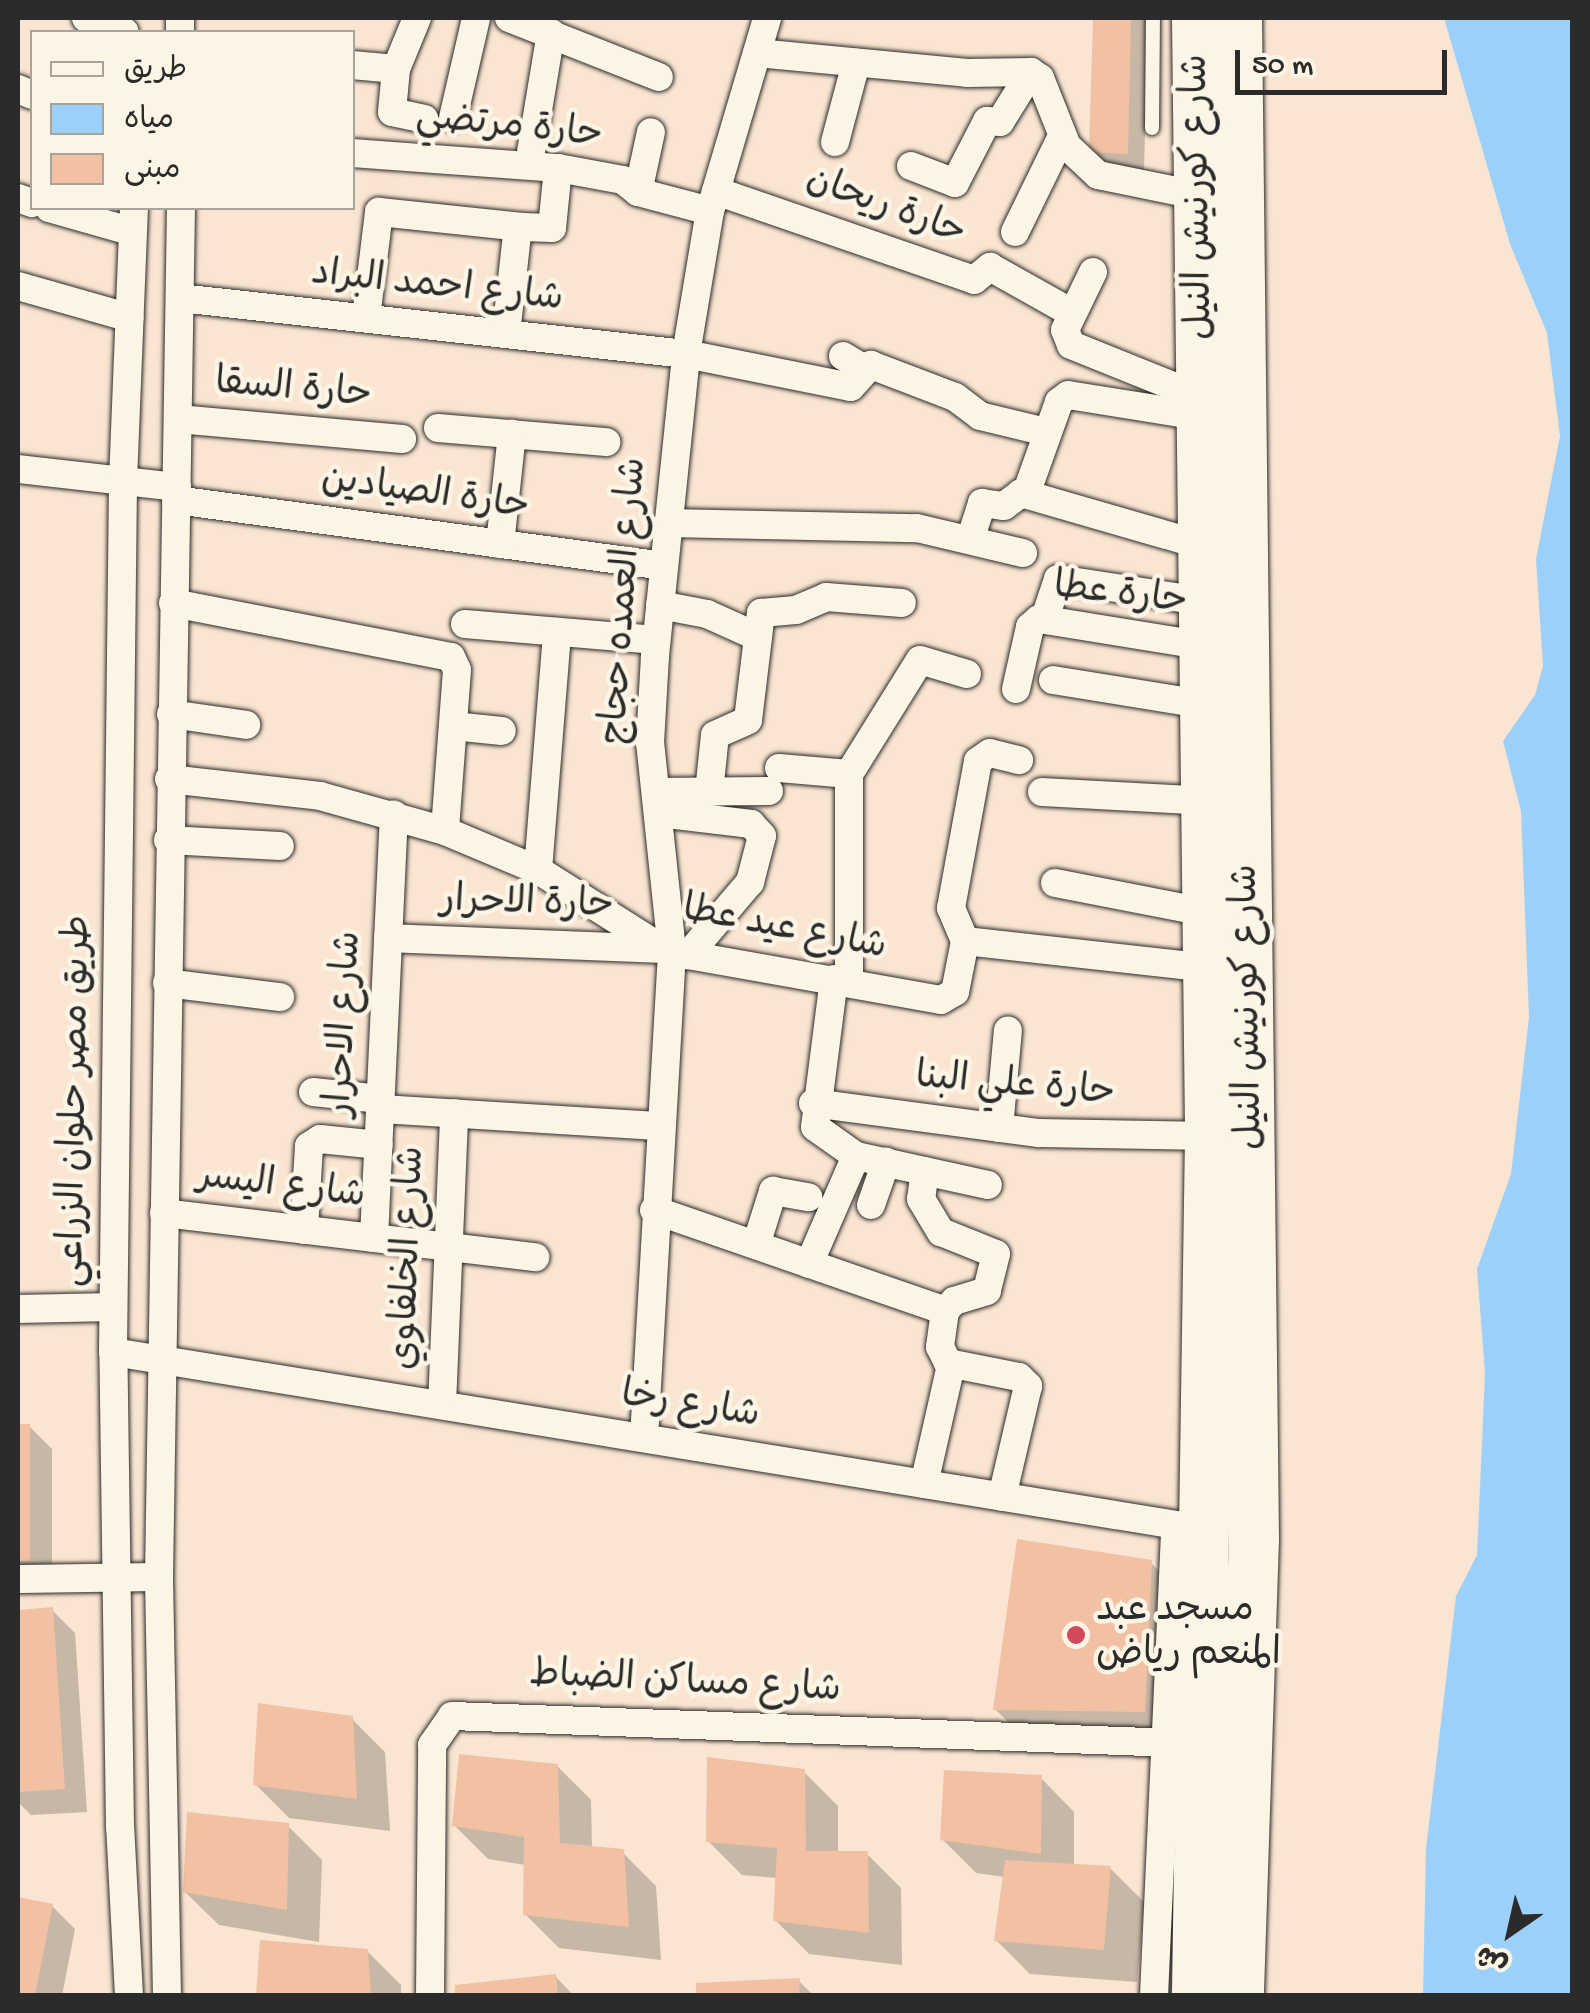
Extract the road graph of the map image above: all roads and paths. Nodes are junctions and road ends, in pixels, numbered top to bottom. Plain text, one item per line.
1 (86, 18) edge
2 (417, 18) edge
3 (476, 18) edge
4 (509, 18) edge
5 (767, 18) edge
6 (1153, 18) edge
7 (1197, 18) edge
8 (1237, 18) edge
9 (120, 30) edge
10 (552, 33) junction
11 (757, 53) junction
12 (856, 63) junction
13 (355, 65) edge
14 (396, 69) junction
15 (1030, 72) junction
16 (659, 78) dead end
17 (453, 118) dead end
18 (424, 120) dead end
19 (1152, 128) dead end
20 (651, 132) dead end
21 (1062, 136) junction
22 (835, 142) dead end
23 (355, 153) edge
24 (529, 164) junction
25 (911, 166) dead end
26 (558, 168) junction
27 (638, 192) junction
28 (1201, 196) junction
29 (714, 201) junction
30 (63, 210) edge
31 (181, 210) edge
32 (134, 220) edge
33 (522, 227) junction
34 (1015, 232) dead end
35 (1093, 272) dead end
36 (18, 286) edge
37 (180, 298) junction
38 (1072, 314) junction
39 (130, 318) junction
40 (366, 318) junction
41 (506, 334) junction
42 (686, 354) junction
43 (1206, 408) junction
44 (178, 419) junction
45 (438, 428) dead end
46 (1046, 432) junction
47 (512, 434) junction
48 (402, 439) dead end
49 (606, 442) dead end
50 (18, 470) edge
51 (122, 481) junction
52 (176, 493) junction
53 (1026, 494) junction
54 (668, 523) junction
55 (971, 537) junction
56 (500, 544) junction
57 (1206, 546) junction
58 (1023, 553) dead end
59 (664, 566) junction
60 (174, 603) junction
61 (902, 603) dead end
62 (660, 605) junction
63 (1045, 618) junction
64 (465, 624) dead end
65 (1206, 624) junction
66 (557, 632) junction
67 (758, 638) junction
68 (656, 640) junction
69 (968, 674) dead end
70 (1054, 680) dead end
71 (1016, 688) dead end
72 (1207, 705) junction
73 (171, 714) junction
74 (246, 724) dead end
75 (453, 726) junction
76 (502, 731) dead end
77 (1018, 760) dead end
78 (849, 774) junction
79 (169, 779) junction
80 (710, 792) junction
81 (1042, 792) dead end
82 (1209, 801) junction
83 (657, 802) junction
84 (394, 814) junction
85 (445, 831) junction
86 (168, 840) junction
87 (280, 846) dead end
88 (538, 870) junction
89 (1055, 882) dead end
90 (1209, 914) junction
91 (388, 938) junction
92 (965, 942) junction
93 (674, 952) junction
94 (1230, 969) junction
95 (841, 980) junction
96 (167, 984) junction
97 (280, 997) dead end
98 (1008, 1030) dead end
99 (313, 1092) dead end
100 (381, 1104) junction
101 (454, 1113) junction
102 (814, 1115) junction
103 (657, 1126) junction
104 (999, 1128) junction
105 (1210, 1136) junction
106 (379, 1145) junction
107 (856, 1156) junction
108 (886, 1162) junction
109 (925, 1171) junction
110 (988, 1185) dead end
111 (808, 1197) dead end
112 (871, 1205) dead end
113 (654, 1210) junction
114 (164, 1214) junction
115 (304, 1230) junction
116 (374, 1238) junction
117 (756, 1245) junction
118 (449, 1247) junction
119 (535, 1257) dead end
120 (809, 1264) junction
121 (113, 1307) junction
122 (18, 1309) edge
123 (945, 1311) junction
124 (113, 1352) junction
125 (164, 1360) junction
126 (952, 1365) junction
127 (442, 1405) junction
128 (644, 1438) junction
129 (924, 1484) junction
130 (1002, 1497) junction
131 (1212, 1531) junction
132 (114, 1577) junction
133 (159, 1577) junction
134 (18, 1579) edge
135 (1183, 1744) junction
136 (1219, 1937) junction
137 (129, 1996) edge
138 (168, 1996) edge
139 (430, 1996) edge
140 (1154, 1996) edge
141 (1197, 1996) edge
142 (1238, 1996) edge

1 - 9 street
2 - 14 street
3 - 17 street
4 - 10 street
5 - 11 street, شارع العمده حجاج
6 - 19 lane
7 - 28 highway, شارع كورنيش النيل
8 - 94 highway, شارع كورنيش النيل
10 - 16 street
10 - 24 street
11 - 12 street
11 - 29 street, شارع العمده حجاج
12 - 15 street
12 - 22 street
13 - 14 street
14 - 18 street
15 - 21 street
15 - 25 street
20 - 27 street
21 - 28 street
21 - 34 street
23 - 24 street, حارة مرتضي
24 - 26 street, حارة مرتضي
26 - 27 street, حارة مرتضي
26 - 33 street
27 - 29 street, حارة مرتضي
28 - 43 highway, شارع كورنيش النيل
29 - 38 street, حارة ريحان
29 - 42 street, شارع العمده حجاج
30 - 32 street
31 - 37 street
32 - 39 street, طريق مصر حلوان الزراعي
33 - 40 street
33 - 41 street
35 - 38 street
36 - 39 street
37 - 40 street, شارع احمد البراد
37 - 44 street
38 - 43 street
39 - 51 street, طريق مصر حلوان الزراعي
40 - 41 street, شارع احمد البراد
41 - 42 street, شارع احمد البراد
42 - 46 street, شارع احمد البراد
42 - 54 street, شارع العمده حجاج
43 - 46 street
43 - 57 highway, شارع كورنيش النيل
44 - 48 street, حارة السقا
44 - 52 street
45 - 47 street
46 - 53 street
47 - 49 street
47 - 56 street
50 - 51 street, حارة الصيادين
51 - 52 street, حارة الصيادين
51 - 121 street, طريق مصر حلوان الزراعي
52 - 56 street, حارة الصيادين
52 - 60 street
53 - 55 street
53 - 57 street
54 - 55 street
54 - 59 street, شارع العمده حجاج
55 - 58 street
56 - 59 street, حارة الصيادين
57 - 65 highway, شارع كورنيش النيل
59 - 62 street, شارع العمده حجاج
60 - 73 street
60 - 75 street
61 - 67 street
62 - 67 street
62 - 68 street, شارع العمده حجاج
63 - 65 street, حارة عطا
63 - 65 street
63 - 71 street, حارة عطا
64 - 66 street
65 - 72 highway, شارع كورنيش النيل
66 - 68 street
66 - 88 street
67 - 80 street
68 - 83 street, شارع العمده حجاج
69 - 78 street
70 - 72 street
72 - 82 highway, شارع كورنيش النيل
73 - 74 street
73 - 79 street
75 - 76 street
75 - 85 street
77 - 92 street
78 - 80 street
78 - 95 street
79 - 84 street, شارع عيد عطا
79 - 86 street
80 - 83 street
81 - 82 street
82 - 90 highway, شارع كورنيش النيل
83 - 93 street, شارع العمده حجاج
83 - 93 street
84 - 85 street, شارع عيد عطا
84 - 91 street, شارع الاحرار
85 - 88 street, شارع عيد عطا
86 - 87 street
86 - 96 street
88 - 93 street, شارع عيد عطا
89 - 90 street
90 - 94 highway, شارع كورنيش النيل
91 - 93 street, حارة الاحرار
91 - 100 street, شارع الاحرار
92 - 94 street
92 - 95 street, شارع عيد عطا
93 - 95 street, شارع عيد عطا
93 - 103 street, شارع العمده حجاج
94 - 105 highway, شارع كورنيش النيل
94 - 131 highway, شارع كورنيش النيل
95 - 102 street
96 - 97 street
96 - 114 street
98 - 104 street
99 - 100 street
100 - 101 street
100 - 106 street, شارع الاحرار
101 - 103 street
101 - 118 street, شارع الخلفاوي
102 - 104 street, حارة علي البنا
102 - 107 street
103 - 113 street, شارع العمده حجاج
104 - 105 street, حارة علي البنا
105 - 131 highway, شارع كورنيش النيل
106 - 115 street
106 - 116 street, شارع الاحرار
107 - 108 street
107 - 120 street
108 - 109 street
108 - 112 street
109 - 110 street
109 - 123 street
111 - 117 street
113 - 117 street
113 - 128 street, شارع العمده حجاج
114 - 115 street, شارع اليسر
114 - 125 street
115 - 116 street, شارع اليسر
116 - 118 street, شارع اليسر
117 - 120 street
118 - 119 street, شارع اليسر
118 - 127 street, شارع الخلفاوي
120 - 123 street
121 - 122 street
121 - 124 street, طريق مصر حلوان الزراعي
123 - 126 street
124 - 125 street, شارع رخا
124 - 132 street, طريق مصر حلوان الزراعي
125 - 127 street, شارع رخا
125 - 133 street
126 - 129 street
126 - 130 street
127 - 128 street, شارع رخا
128 - 129 street, شارع رخا
129 - 130 street, شارع رخا
130 - 131 street, شارع رخا
131 - 135 highway, شارع كورنيش النيل
131 - 136 highway, شارع كورنيش النيل
132 - 133 street
132 - 134 street
132 - 137 street, طريق مصر حلوان الزراعي
133 - 138 street
135 - 136 highway, شارع كورنيش النيل
135 - 139 street, شارع مساكن الضباط
135 - 140 street
136 - 141 highway, شارع كورنيش النيل
136 - 142 highway, شارع كورنيش النيل

